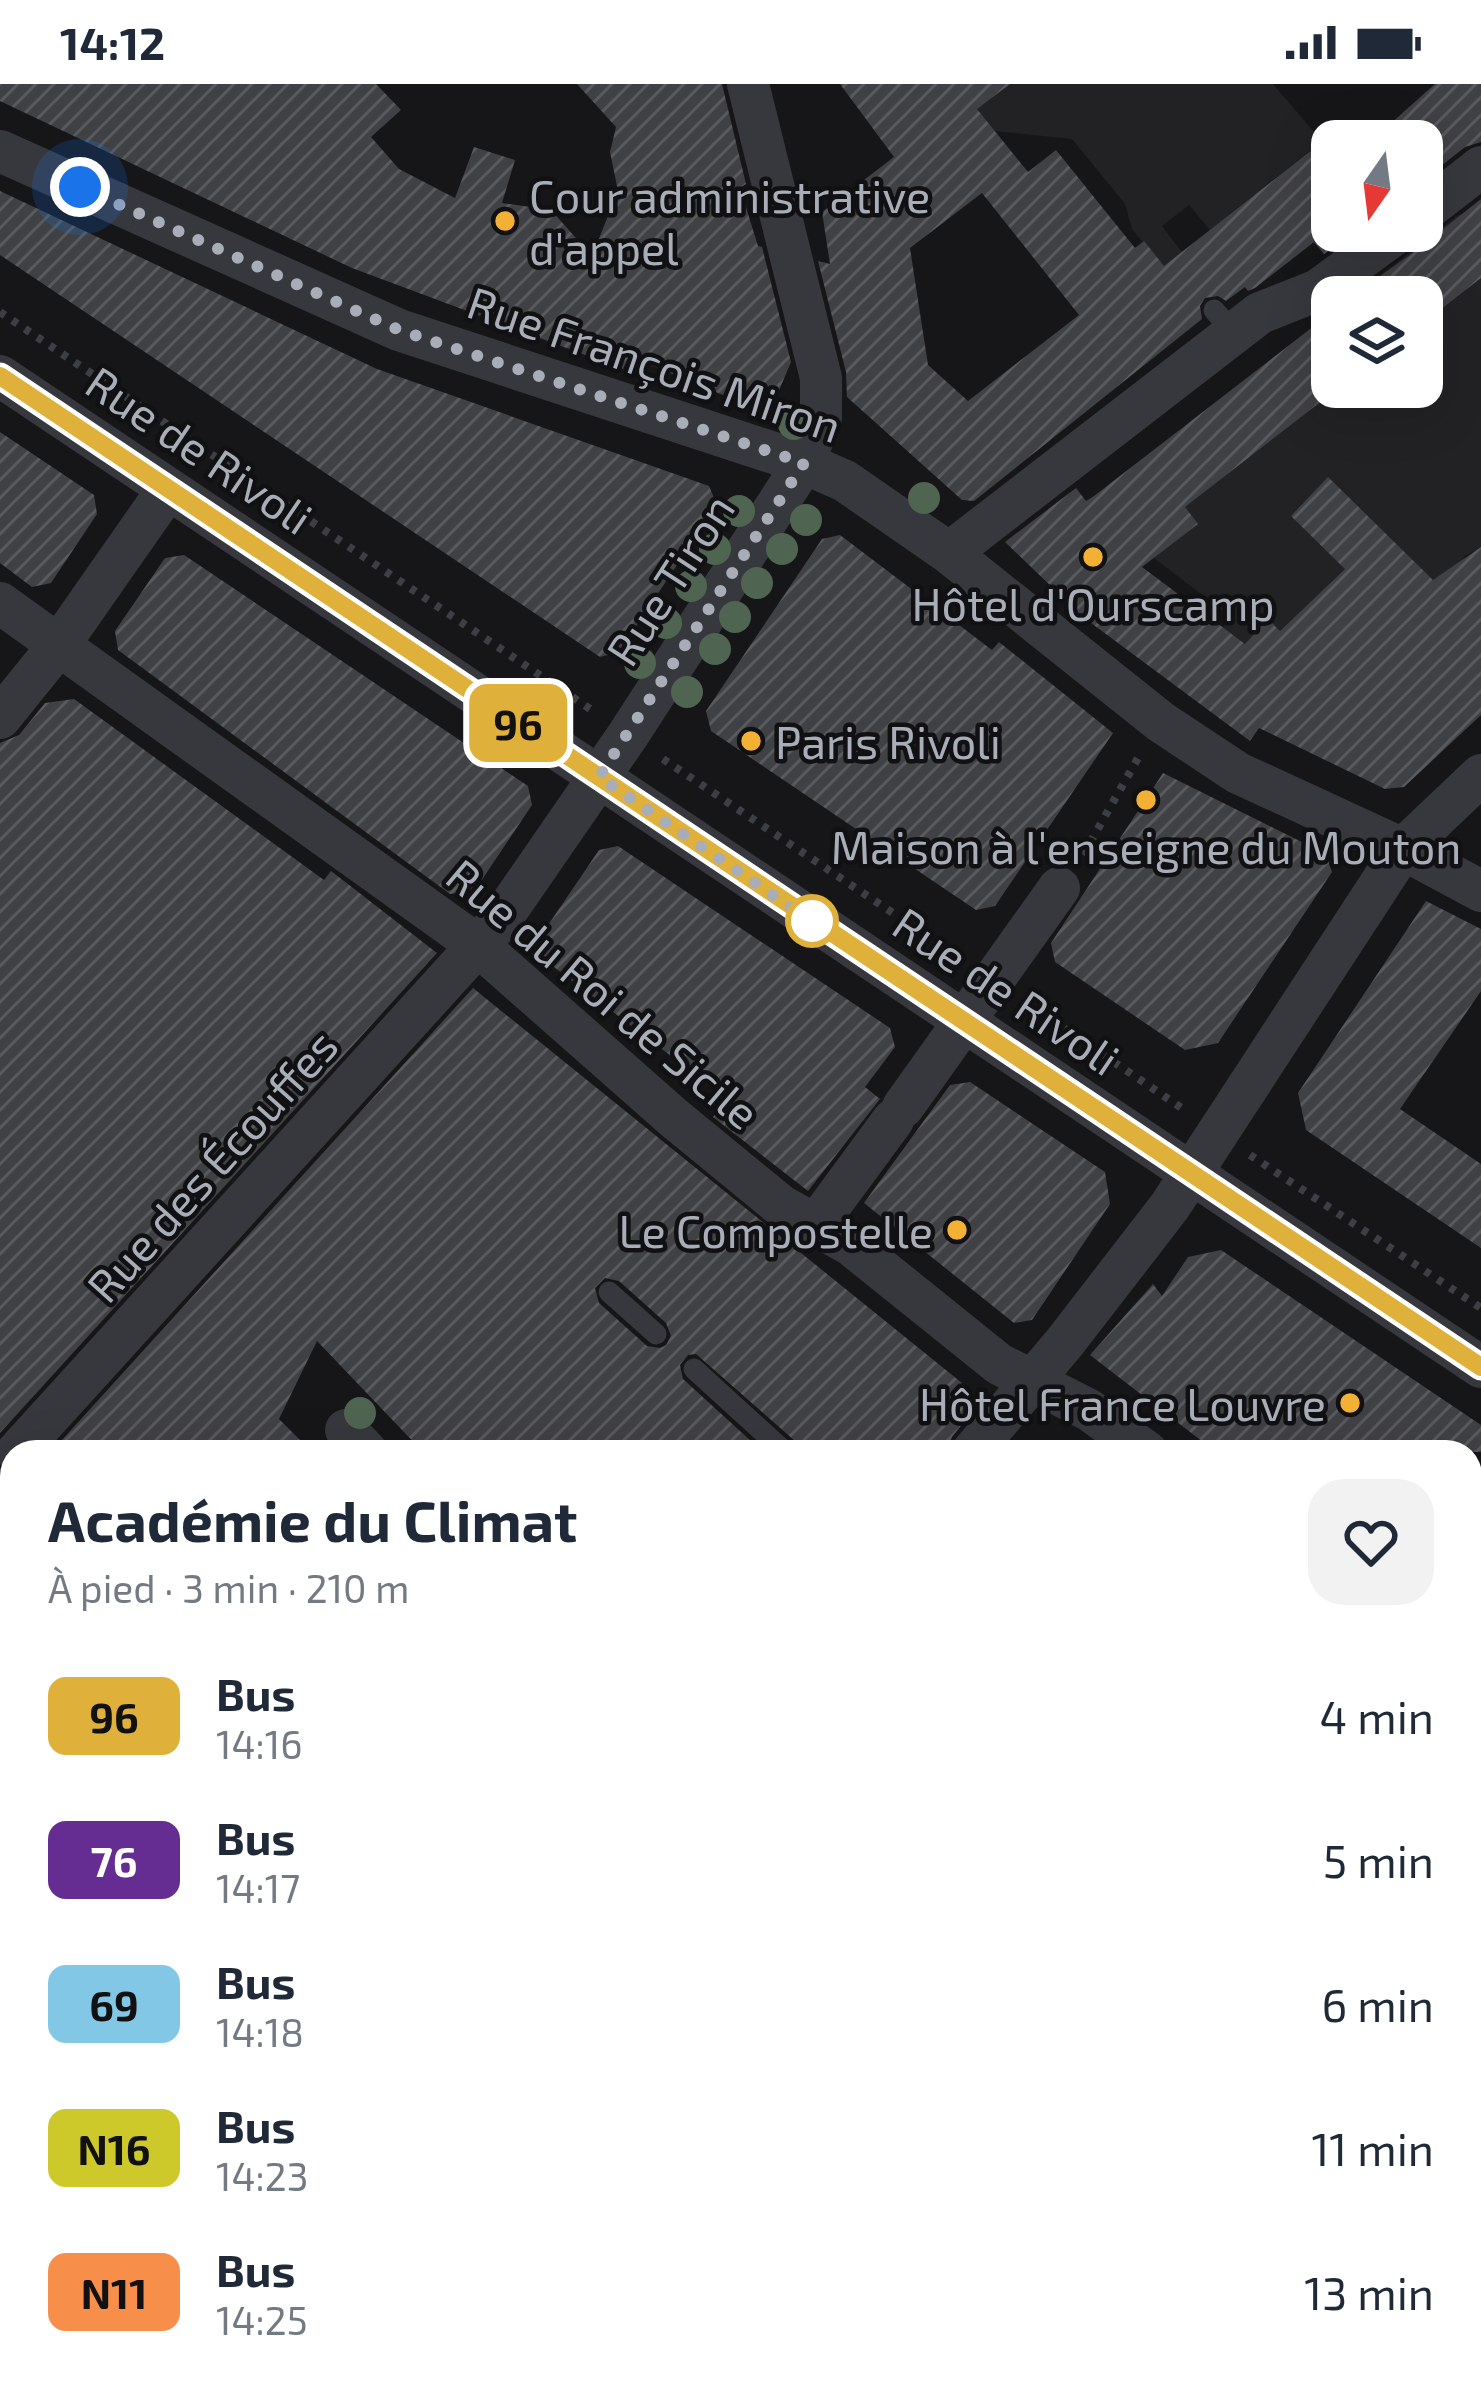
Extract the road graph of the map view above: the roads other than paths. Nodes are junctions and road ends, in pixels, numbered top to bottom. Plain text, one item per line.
1 (748, 84) edge
2 (0, 151) edge
3 (1481, 167) edge
4 (1443, 197) edge
5 (1370, 252) edge
6 (0, 376) edge
7 (804, 463) junction
8 (168, 489) junction
9 (949, 553) junction
10 (0, 603) edge
11 (59, 645) junction
12 (0, 718) edge
13 (617, 748) junction
14 (1481, 775) edge
15 (1403, 849) junction
16 (1067, 878) road end
17 (1481, 891) edge
18 (480, 946) junction
19 (964, 1022) junction
20 (1215, 1157) junction
21 (815, 1226) junction
22 (609, 1292) dead end
23 (656, 1334) dead end
24 (1481, 1367) edge
25 (694, 1369) dead end
26 (1034, 1378) junction
27 (29, 1440) edge
28 (772, 1440) edge
29 (982, 1440) edge
30 (1131, 1440) edge

1 - 7 street, Rue Tiron
2 - 7 street, Rue François Miron
3 - 4 street
5 - 9 street
6 - 8 street, Rue de Rivoli
7 - 9 street, Rue François Miron
7 - 13 street, Rue Tiron
8 - 11 street
8 - 13 street, Rue de Rivoli
9 - 15 street, Rue François Miron
10 - 11 street, Rue du Roi de Sicile
11 - 12 street
11 - 18 street, Rue du Roi de Sicile
13 - 18 street, Rue Tiron
13 - 19 street, Rue de Rivoli
14 - 15 street
15 - 17 street, Rue François Miron
15 - 20 street
16 - 19 street
18 - 21 street, Rue du Roi de Sicile
18 - 27 street, Rue des Écouffes
19 - 20 street, Rue de Rivoli
19 - 21 street
20 - 24 street, Rue de Rivoli
20 - 26 street
21 - 26 street, Rue du Roi de Sicile
22 - 23 lane
25 - 28 lane
26 - 29 street
26 - 30 street, Rue du Roi de Sicile

